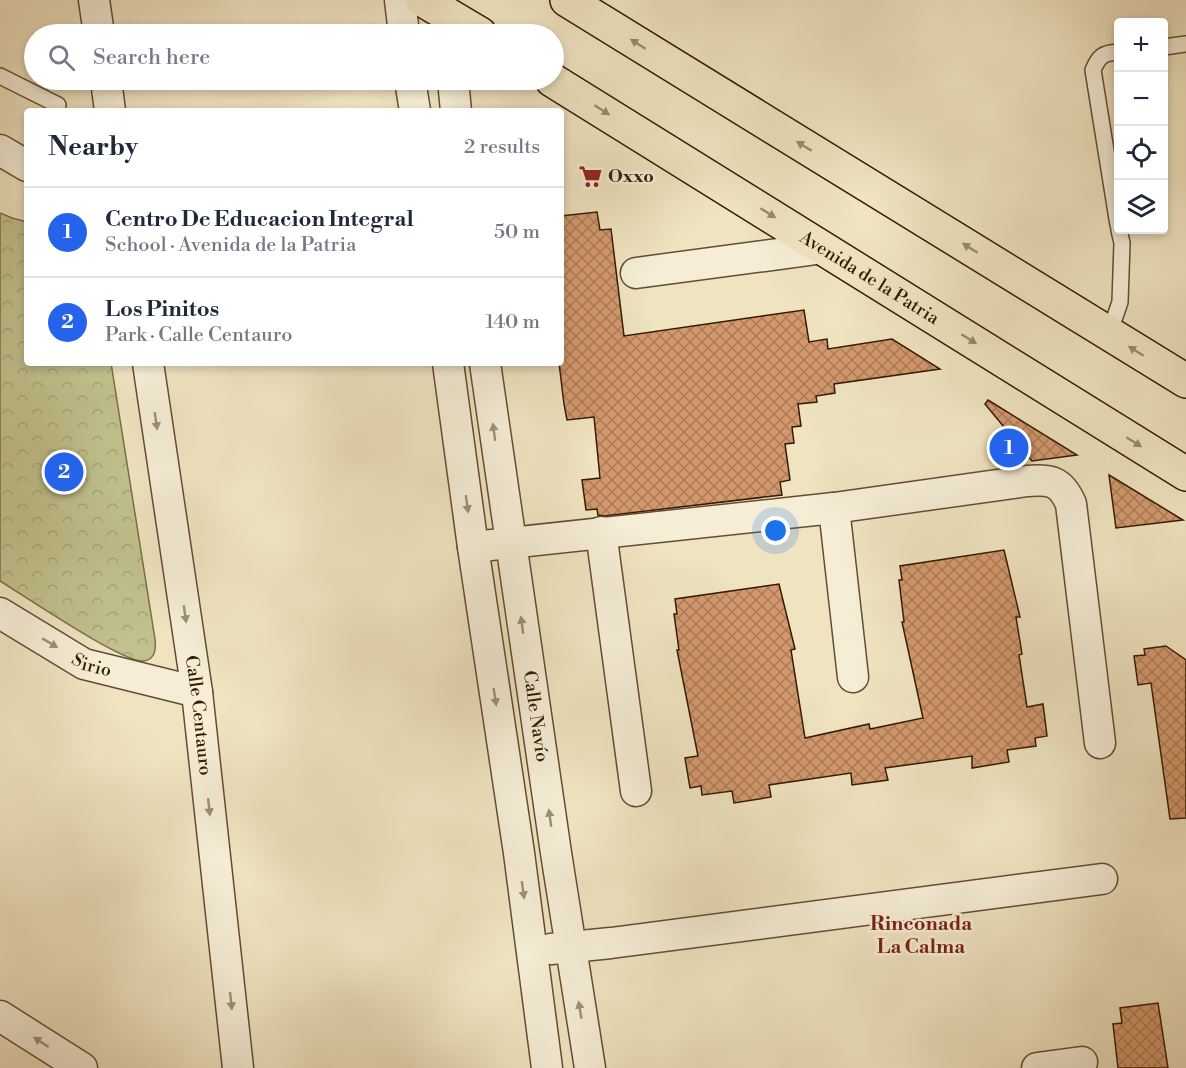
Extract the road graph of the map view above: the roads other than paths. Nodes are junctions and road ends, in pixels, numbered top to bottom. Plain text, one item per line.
1 (94, 0) edge
2 (400, 0) edge
3 (567, 0) edge
4 (443, 12) edge
5 (98, 24) edge
6 (403, 24) edge
7 (463, 24) edge
8 (1186, 45) edge
9 (1168, 47) edge
10 (1114, 52) edge
11 (0, 76) edge
12 (564, 87) edge
13 (24, 88) edge
14 (28, 90) edge
15 (107, 90) edge
16 (412, 90) edge
17 (454, 90) edge
18 (58, 105) dead end
19 (110, 108) edge
20 (415, 108) edge
21 (456, 108) edge
22 (0, 150) edge
23 (24, 164) edge
24 (1114, 197) edge
25 (1120, 234) edge
26 (824, 248) junction
27 (636, 273) dead end
28 (1109, 334) junction
29 (148, 366) edge
30 (448, 366) edge
31 (485, 366) edge
32 (1186, 381) edge
33 (1186, 474) edge
34 (834, 508) junction
35 (601, 532) junction
36 (510, 544) junction
37 (472, 547) junction
38 (0, 613) edge
39 (853, 677) dead end
40 (197, 692) junction
41 (1100, 743) dead end
42 (636, 791) dead end
43 (1102, 879) dead end
44 (570, 946) junction
45 (532, 951) junction
46 (0, 1016) edge
47 (1082, 1062) dead end
48 (82, 1068) edge
49 (238, 1068) edge
50 (547, 1068) edge
51 (590, 1068) edge
52 (1036, 1068) edge

1 - 5 street
2 - 6 street
28 -> 3 main road
4 - 7 main road
8 - 9 lane
10 - 24 lane
11 - 13 lane
12 -> 26 main road, Avenida de la Patria
14 - 18 lane
15 - 19 street
16 - 20 street
17 - 21 street
22 - 23 street
25 - 28 lane
26 - 27 street
26 -> 33 main road, Avenida de la Patria
32 -> 28 main road
29 -> 40 street, Calle Centauro
30 -> 37 street, Calle Navío
36 -> 31 street, Calle Navío
34 - 35 street
34 - 39 street
34 - 41 street
35 - 36 street
35 - 42 street
36 - 37 street
44 -> 36 street, Calle Navío
37 -> 45 street, Calle Navío
38 -> 40 street, Sirio
40 -> 49 street, Calle Centauro
43 - 44 street
44 - 45 street
51 -> 44 street, Calle Navío
45 - 50 street, Calle Navío
48 -> 46 street
47 - 52 street

